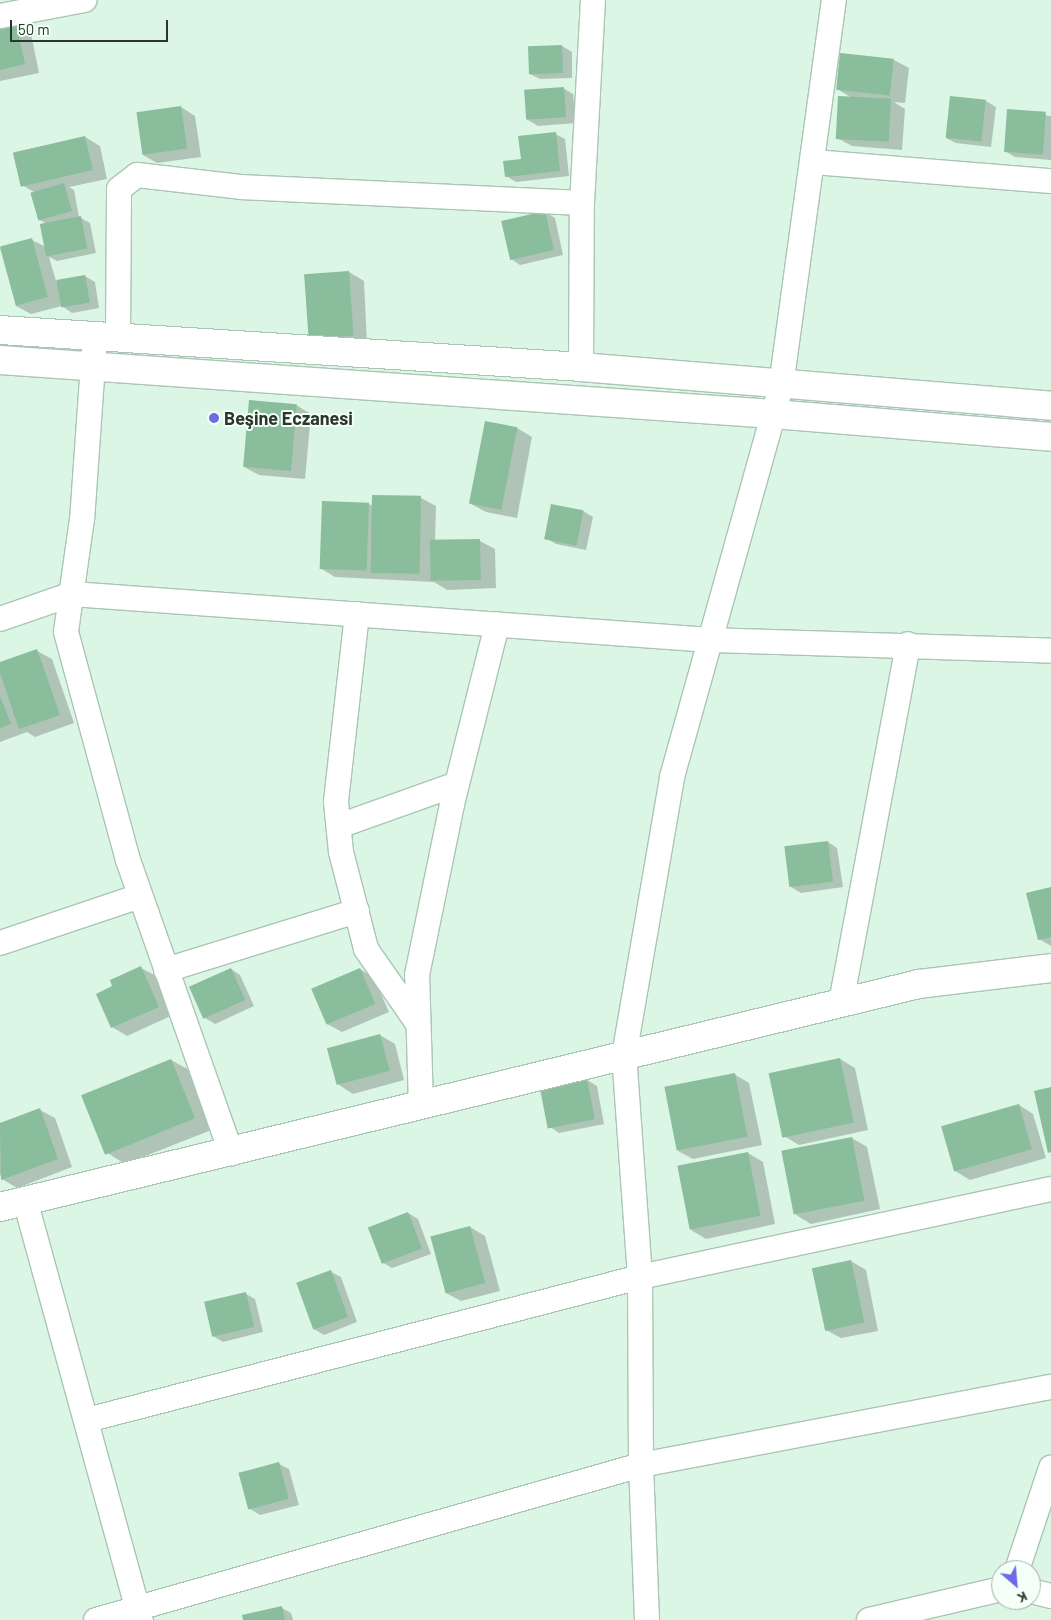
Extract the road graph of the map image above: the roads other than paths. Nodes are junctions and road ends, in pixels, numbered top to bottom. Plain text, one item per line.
1 (84, 0) edge
2 (593, 0) edge
3 (834, 0) edge
4 (0, 16) edge
5 (813, 162) junction
6 (1051, 181) edge
7 (582, 203) junction
8 (0, 330) edge
9 (106, 336) junction
10 (0, 360) edge
11 (92, 366) junction
12 (581, 367) junction
13 (780, 386) junction
14 (1051, 406) edge
15 (772, 414) junction
16 (1051, 437) edge
17 (72, 594) junction
18 (357, 614) junction
19 (0, 619) edge
20 (497, 625) junction
21 (710, 640) junction
22 (908, 644) junction
23 (1051, 651) edge
24 (457, 784) junction
25 (338, 826) junction
26 (140, 896) junction
27 (357, 911) junction
28 (0, 943) edge
29 (1051, 968) edge
30 (166, 970) junction
31 (841, 1003) junction
32 (416, 1021) junction
33 (624, 1056) junction
34 (421, 1106) junction
35 (231, 1153) junction
36 (1051, 1189) edge
37 (12, 1204) edge
38 (640, 1277) junction
39 (1051, 1387) edge
40 (87, 1420) junction
41 (641, 1464) junction
42 (1051, 1468) edge
43 (1020, 1560) edge
44 (991, 1591) edge
45 (139, 1615) edge
46 (96, 1620) edge
47 (647, 1620) edge
48 (870, 1620) edge

1 - 4 street
2 - 7 street
3 - 5 street
5 - 6 street
5 - 13 street
7 - 9 street
7 - 12 street
8 - 9 street
9 - 11 street
9 - 12 street
10 - 11 street
11 - 15 street
11 - 17 street
12 - 13 street
13 - 14 street
13 - 15 street
15 - 16 street
15 - 21 street
17 - 18 street
17 - 19 street
17 - 26 street
18 - 20 street
18 - 25 street
20 - 21 street
20 - 24 street
21 - 22 street
21 - 33 street
22 - 23 street
22 - 31 street
24 - 25 street
24 - 32 street
25 - 27 street
26 - 28 street
26 - 30 street
27 - 30 street
27 - 32 street
29 - 31 street
30 - 35 street
31 - 33 street
32 - 34 street
33 - 34 street
33 - 38 street
34 - 35 street
35 - 37 street
36 - 38 street
37 - 40 street
38 - 40 street
38 - 41 street
39 - 41 street
40 - 45 street
41 - 45 street
41 - 47 street
42 - 43 street
44 - 48 street
45 - 46 street

